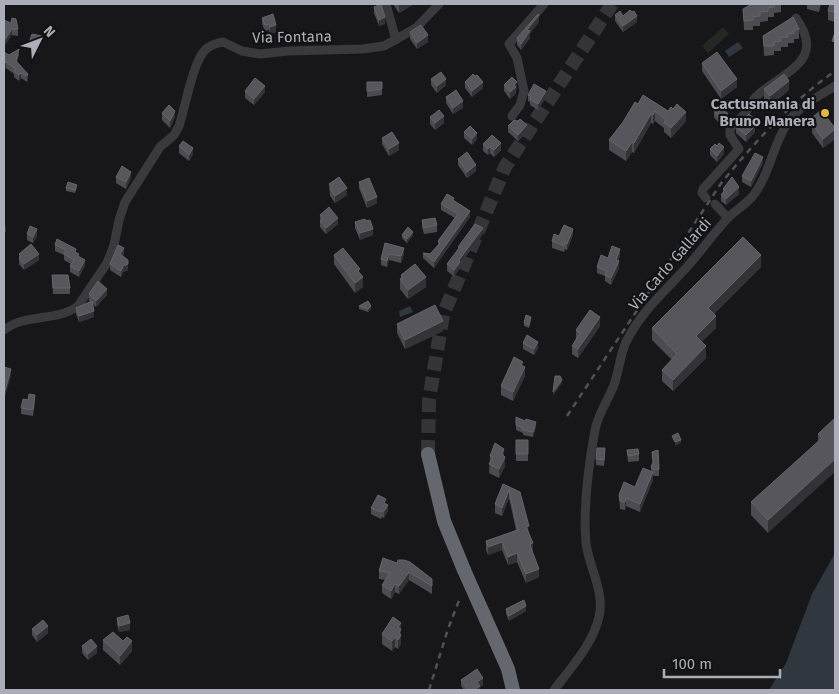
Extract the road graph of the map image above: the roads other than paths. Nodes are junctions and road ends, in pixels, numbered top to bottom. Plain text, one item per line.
1 (386, 4) edge
2 (439, 4) edge
3 (544, 4) edge
4 (796, 18) edge
5 (396, 40) junction
6 (835, 86) edge
7 (512, 116) dead end
8 (706, 198) dead end
9 (715, 204) dead end
10 (728, 218) junction
11 (4, 330) edge
12 (428, 454) tunnel mouth
13 (513, 690) edge
14 (554, 690) edge

1 - 5 street
2 - 5 street, Via Fontana
3 - 7 street
4 - 8 street
5 - 11 street, Via Fontana
6 - 10 street, Via Carlo Gallardi
9 - 10 street
10 - 14 street, Via Carlo Gallardi
12 - 13 highway, bridge

